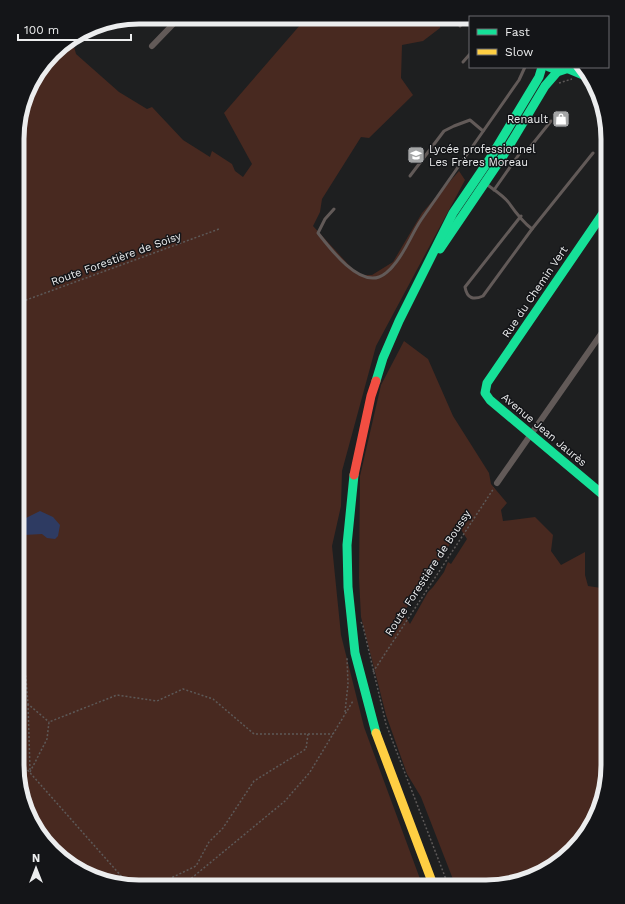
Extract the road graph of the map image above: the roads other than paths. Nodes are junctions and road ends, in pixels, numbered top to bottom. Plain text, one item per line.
1 (173, 24) edge
2 (152, 46) dead end
3 (469, 55) edge
4 (463, 62) dead end
5 (524, 68) edge
6 (542, 68) edge
7 (570, 68) edge
8 (554, 69) edge
9 (581, 73) edge
10 (551, 120) dead end
11 (483, 131) junction
12 (593, 153) dead end
13 (410, 176) dead end
14 (484, 184) junction
15 (494, 190) junction
16 (334, 209) dead end
17 (520, 216) junction
18 (601, 216) edge
19 (532, 229) junction
20 (422, 275) junction
21 (601, 334) edge
22 (485, 393) joint
23 (531, 434) junction
24 (497, 484) road end
25 (601, 493) edge
26 (431, 880) edge

1 - 2 street
3 - 4 lane
5 - 11 lane
6 - 20 main road
7 - 8 main road
7 - 9 main road
8 - 14 main road
10 - 15 lane
11 - 13 lane
11 - 16 lane
12 - 19 lane
14 - 15 lane
14 - 20 main road
15 - 17 lane
17 - 19 lane
17 - 19 lane
18 - 22 main road, Rue du Chemin Vert
20 - 26 main road
21 - 23 street
22 - 23 main road, Avenue Jean Jaurès
23 - 24 street
23 - 25 main road, Avenue Jean Jaurès

